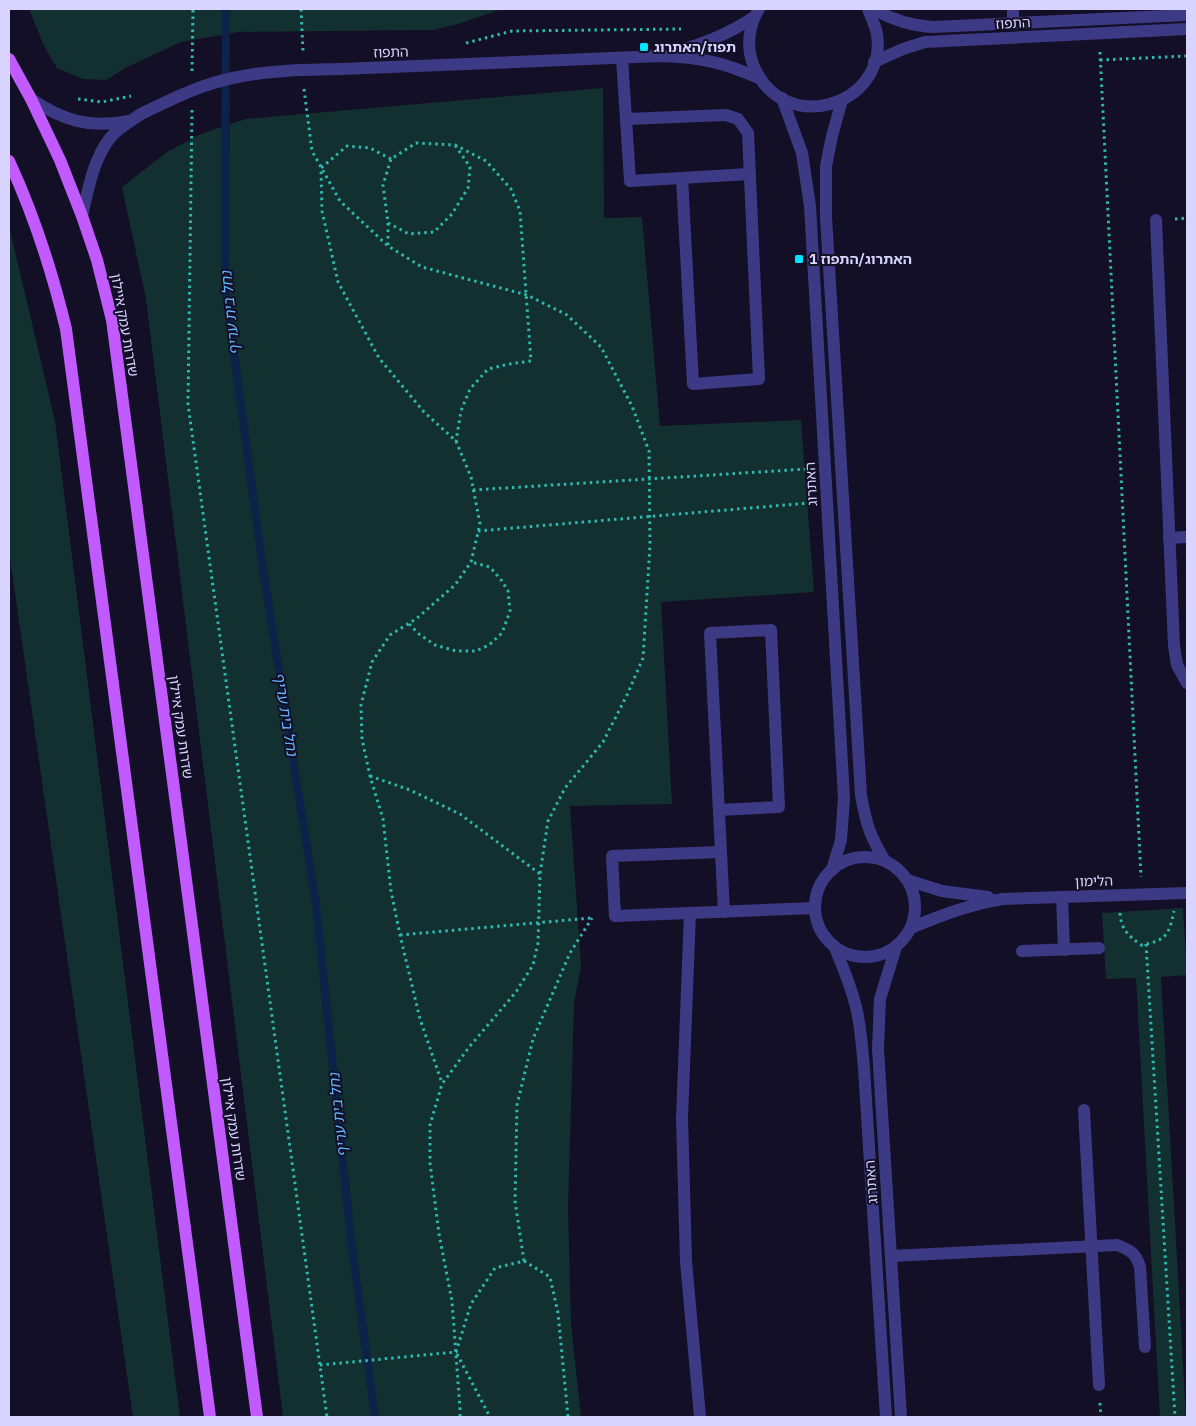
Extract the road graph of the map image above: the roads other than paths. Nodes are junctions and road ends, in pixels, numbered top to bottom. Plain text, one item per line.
1 (868, 9) edge
2 (873, 9) edge
3 (1013, 9) edge
4 (1167, 12) edge
5 (756, 13) edge
6 (1187, 15) edge
7 (1013, 24) junction
8 (1187, 29) edge
9 (661, 56) junction
10 (622, 58) junction
11 (9, 59) edge
12 (874, 62) junction
13 (761, 79) junction
14 (30, 98) junction
15 (782, 98) junction
16 (842, 100) junction
17 (136, 117) junction
18 (626, 118) junction
19 (9, 161) edge
20 (749, 174) junction
21 (682, 178) junction
22 (82, 216) junction
23 (1156, 220) dead end
24 (1169, 538) junction
25 (1187, 538) edge
26 (1187, 683) edge
27 (719, 810) junction
28 (721, 852) junction
29 (885, 862) junction
30 (832, 870) junction
31 (907, 880) junction
32 (1182, 893) edge
33 (1062, 897) junction
34 (1003, 899) junction
35 (815, 908) junction
36 (724, 912) junction
37 (690, 913) junction
38 (910, 928) junction
39 (896, 946) junction
40 (836, 948) junction
41 (1099, 948) dead end
42 (1064, 950) junction
43 (1022, 951) dead end
44 (1084, 1110) dead end
45 (1092, 1246) junction
46 (891, 1256) junction
47 (1144, 1347) dead end
48 (1099, 1385) dead end
49 (210, 1417) edge
50 (257, 1417) edge
51 (700, 1417) edge
52 (886, 1417) edge
53 (901, 1417) edge

1 - 12 street
2 - 7 street, התפוז
3 - 7 street
4 - 6 street, התפוז
4 - 7 street, התפוז
5 - 9 street, התפוז
5 - 13 street
8 - 12 street, התפוז
9 - 10 street, התפוז
9 - 13 street, התפוז
10 - 17 street, התפוז, bridge
10 - 18 street
11 - 14 main road, שדרות עמק איילון
12 - 16 street
13 - 15 street
14 - 17 street, התפוז
14 - 22 main road, שדרות עמק איילון
15 - 16 street
15 - 30 street, האתרוג
16 - 29 street
17 - 22 street, התפוז
18 - 20 street
18 - 21 street
19 - 49 main road
20 - 21 street
20 - 21 street
22 - 50 main road, שדרות עמק איילון
23 - 24 street
24 - 25 street
24 - 26 street
27 - 27 street
27 - 28 street
28 - 36 street
28 - 37 street
29 - 30 street
29 - 31 street
30 - 35 street
31 - 34 street, הלימון
31 - 38 street
32 - 33 street, הלימון
33 - 34 street, הלימון
33 - 42 street
34 - 38 street, הלימון
35 - 36 street
35 - 40 street
36 - 37 street
37 - 51 street
38 - 39 street
39 - 40 street
39 - 46 street, האתרוג
40 - 52 street, האתרוג
41 - 42 street
42 - 43 street
44 - 45 street
45 - 46 street
45 - 47 street
45 - 48 street
46 - 53 street, האתרוג

